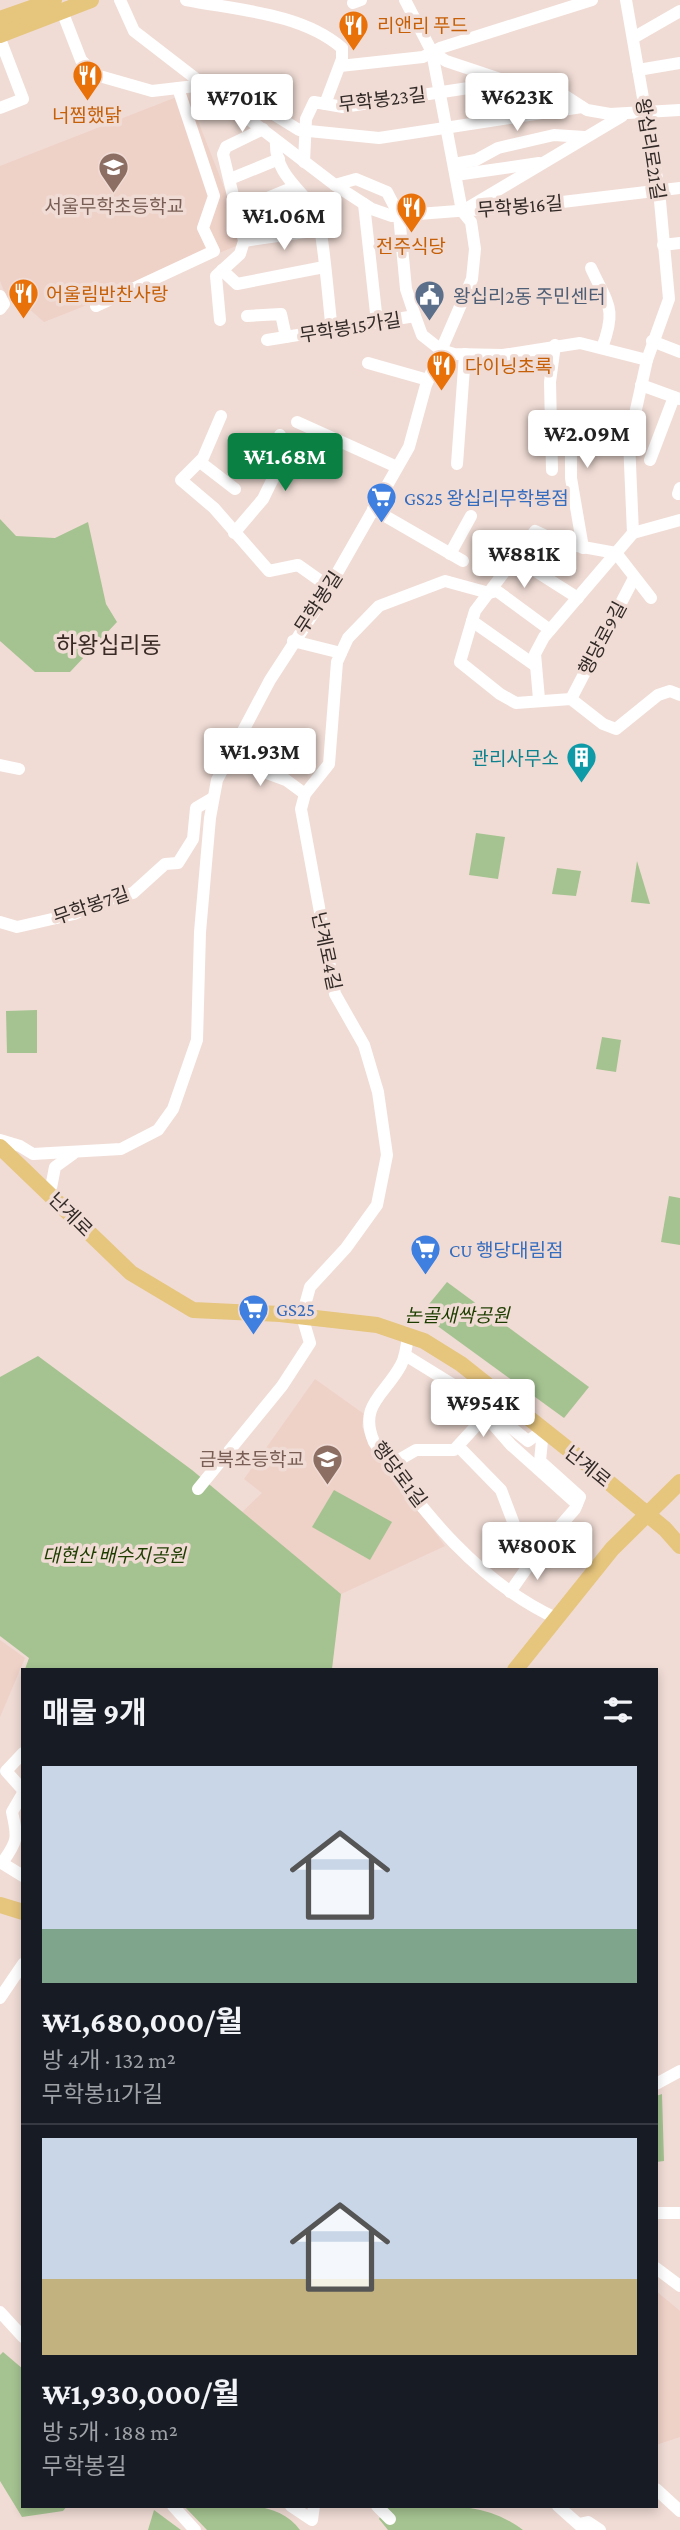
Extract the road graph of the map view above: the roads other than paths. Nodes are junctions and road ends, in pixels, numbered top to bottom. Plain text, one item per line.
1 (91, 0) edge
2 (120, 0) edge
3 (186, 0) edge
4 (405, 0) edge
5 (592, 0) edge
6 (626, 0) edge
7 (58, 6) edge
8 (680, 11) edge
9 (0, 19) edge
10 (0, 37) edge
11 (632, 38) junction
12 (432, 52) junction
13 (680, 63) edge
14 (340, 66) junction
15 (638, 70) junction
16 (513, 84) junction
17 (204, 85) junction
18 (178, 88) junction
19 (440, 92) junction
20 (230, 104) junction
21 (325, 104) junction
22 (582, 107) junction
23 (0, 108) edge
24 (680, 110) edge
25 (646, 114) junction
26 (624, 115) junction
27 (447, 127) junction
28 (263, 129) junction
29 (304, 131) junction
30 (585, 138) junction
31 (276, 141) junction
32 (279, 159) junction
33 (304, 162) junction
34 (544, 162) junction
35 (455, 169) junction
36 (230, 179) junction
37 (335, 185) junction
38 (294, 187) junction
39 (680, 188) edge
40 (659, 190) junction
41 (363, 204) junction
42 (238, 209) junction
43 (462, 211) junction
44 (399, 215) junction
45 (319, 230) junction
46 (244, 241) junction
47 (680, 243) edge
48 (663, 245) junction
49 (324, 268) junction
50 (591, 268) dead end
51 (222, 270) junction
52 (0, 296) edge
53 (676, 302) edge
54 (96, 306) dead end
55 (0, 309) edge
56 (247, 316) dead end
57 (415, 316) junction
58 (220, 320) dead end
59 (377, 323) junction
60 (332, 330) junction
61 (286, 337) junction
62 (267, 340) dead end
63 (652, 341) junction
64 (555, 345) junction
65 (602, 348) junction
66 (441, 349) junction
67 (680, 352) edge
68 (465, 354) junction
69 (647, 359) junction
70 (368, 363) dead end
71 (428, 380) junction
72 (641, 385) junction
73 (677, 398) edge
74 (221, 416) dead end
75 (297, 422) dead end
76 (553, 431) junction
77 (280, 435) dead end
78 (650, 460) dead end
79 (200, 462) junction
80 (457, 464) dead end
81 (397, 467) junction
82 (552, 470) dead end
83 (235, 489) dead end
84 (373, 509) junction
85 (471, 516) dead end
86 (680, 520) edge
87 (234, 533) junction
88 (633, 533) junction
89 (583, 548) junction
90 (616, 553) junction
91 (450, 554) junction
92 (515, 558) junction
93 (463, 561) dead end
94 (634, 578) junction
95 (329, 587) junction
96 (489, 593) junction
97 (578, 598) junction
98 (651, 598) dead end
99 (472, 621) junction
100 (550, 630) junction
101 (293, 641) junction
102 (341, 653) junction
103 (536, 666) junction
104 (680, 695) edge
105 (539, 699) junction
106 (571, 699) junction
107 (228, 759) junction
108 (0, 765) edge
109 (19, 769) dead end
110 (305, 794) junction
111 (213, 798) junction
112 (0, 922) edge
113 (0, 1140) edge
114 (0, 1147) edge
115 (76, 1153) junction
116 (50, 1193) junction
117 (302, 1316) junction
118 (408, 1334) junction
119 (405, 1355) junction
120 (478, 1404) junction
121 (486, 1415) junction
122 (543, 1430) junction
123 (458, 1446) junction
124 (390, 1465) junction
125 (680, 1482) edge
126 (198, 1489) dead end
127 (577, 1504) junction
128 (647, 1514) junction
129 (680, 1546) edge
130 (537, 1554) junction
131 (510, 1592) junction
132 (558, 1619) junction
133 (517, 1668) edge
134 (21, 1755) edge
135 (21, 1789) edge
136 (21, 1795) edge
137 (1, 1862) edge
138 (21, 1875) edge
139 (0, 1905) edge
140 (21, 1911) edge
141 (21, 1967) edge
142 (0, 1998) edge
143 (680, 2071) edge
144 (658, 2083) edge
145 (658, 2213) edge
146 (680, 2213) edge
147 (658, 2270) edge
148 (680, 2286) edge
149 (0, 2312) edge
150 (21, 2334) edge
151 (658, 2490) edge
152 (678, 2505) edge
153 (175, 2508) edge
154 (294, 2508) edge
155 (314, 2508) edge
156 (379, 2508) edge
157 (560, 2508) edge
158 (390, 2519) dead end
159 (582, 2527) edge
160 (195, 2530) edge
161 (600, 2530) edge

1 - 7 main road
2 - 17 street
3 - 14 street
4 - 12 street, 무학봉길
5 - 12 street
6 - 11 street, 왕십리로21길
7 - 9 main road
7 - 10 main road
7 - 18 street
8 - 11 street
10 - 23 street
11 - 15 street, 왕십리로21길
12 - 14 street
12 - 16 street
12 - 19 street, 무학봉길
13 - 15 street
14 - 21 street
15 - 25 street, 왕십리로21길
16 - 19 street, 무학봉23길
16 - 22 street
17 - 18 street
17 - 20 street
18 - 54 street
19 - 21 street, 무학봉23길
19 - 27 street, 무학봉길
20 - 28 street
20 - 29 street
21 - 29 street, 무학봉23길
22 - 26 street
22 - 27 street
24 - 25 street
25 - 26 street
25 - 40 street, 왕십리로21길
26 - 30 street, 무학봉16길
27 - 29 street
27 - 35 street, 무학봉길
28 - 31 street
28 - 36 street
29 - 33 street
30 - 34 street, 무학봉16길
30 - 35 street
31 - 32 street
31 - 33 street
32 - 36 street
32 - 38 street
33 - 37 street
34 - 35 street
34 - 43 street, 무학봉16길
35 - 43 street, 무학봉길
36 - 42 street
37 - 41 street
37 - 44 street
38 - 42 street
38 - 45 street
39 - 40 street, 무학봉16길
40 - 43 street, 무학봉16길
40 - 48 street, 왕십리로21길
41 - 44 street
41 - 59 street
42 - 46 street
43 - 44 street
43 - 66 street, 무학봉길
44 - 57 street, 무학봉15가길
45 - 46 street
45 - 49 street
46 - 51 street
47 - 48 street
48 - 53 street, 왕십리로21길
49 - 51 street
49 - 60 street
50 - 65 street
51 - 58 street
52 - 55 street
53 - 63 street, 왕십리로21길
56 - 61 street, 무학봉15가길
57 - 59 street, 무학봉15가길
57 - 66 street, 무학봉15가길
59 - 60 street, 무학봉15가길
60 - 61 street, 무학봉15가길
61 - 62 street, 무학봉15가길
63 - 67 street
63 - 69 street, 왕십리로21길
64 - 65 street
64 - 68 street
64 - 76 street
65 - 69 street
66 - 68 street
66 - 71 street, 무학봉길
68 - 80 street
69 - 72 street, 왕십리로21길
70 - 71 street
71 - 81 street, 무학봉길
72 - 73 street
72 - 88 street, 왕십리로21길
73 - 78 street
74 - 79 street
75 - 81 street
76 - 82 street
76 - 89 street
77 - 87 street
79 - 83 street
79 - 87 street
81 - 84 street, 무학봉길
84 - 91 street
84 - 95 street, 무학봉길
85 - 91 street
86 - 88 street
87 - 95 street
88 - 90 street
89 - 90 street
89 - 92 street
90 - 94 street
90 - 97 street
91 - 93 street
92 - 96 street
92 - 97 street
94 - 98 street
94 - 106 street, 행당로9길
95 - 101 street, 무학봉길
96 - 99 street, 행당로9길
96 - 100 street
96 - 102 street
97 - 100 street
99 - 103 street
99 - 105 street, 행당로9길
100 - 103 street
101 - 102 street
101 - 107 street, 무학봉길
102 - 110 street
103 - 105 street
104 - 106 street, 행당로9길
105 - 106 street, 행당로9길
107 - 110 street
107 - 111 street, 무학봉길
108 - 109 street
110 - 117 street, 난계로4길
111 - 112 street, 무학봉7길
111 - 115 street, 무학봉길
113 - 115 street, 무학봉길
114 - 116 main road, 난계로
115 - 116 street
116 - 117 main road, 난계로
117 - 118 main road, 난계로
117 - 126 street
118 - 119 street, 행당로1길
118 - 122 main road, 난계로
119 - 120 street
119 - 124 street, 행당로1길
120 - 121 street
120 - 122 street
121 - 123 street
121 - 127 street
122 - 127 street
122 - 128 main road, 난계로
123 - 124 street
123 - 130 street
124 - 131 street, 행당로1길
125 - 128 main road
127 - 130 street
128 - 129 main road, 난계로
128 - 132 main road
130 - 131 street
131 - 132 street, 행당로1길
132 - 133 main road
134 - 135 street
136 - 137 street
137 - 138 street
139 - 140 main road
141 - 142 street
143 - 144 street
145 - 146 street
147 - 148 street
149 - 150 street
151 - 152 street
153 - 160 street
154 - 155 street
156 - 158 street
157 - 159 street
159 - 161 street

